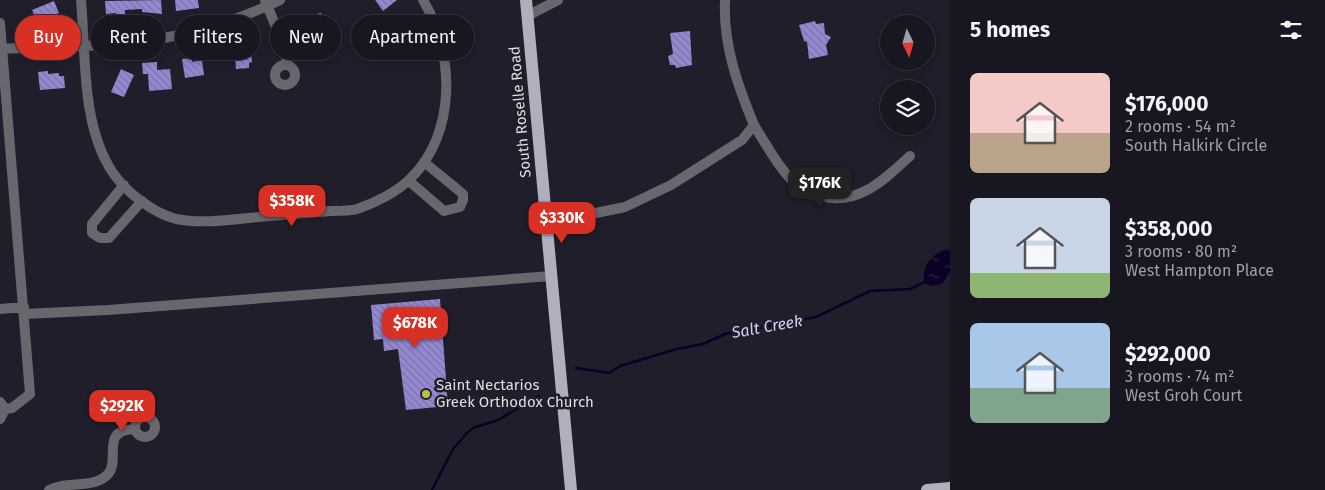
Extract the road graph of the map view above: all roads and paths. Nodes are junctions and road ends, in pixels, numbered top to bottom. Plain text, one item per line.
1 (81, 0) edge
2 (280, 0) edge
3 (423, 0) edge
4 (526, 0) edge
5 (558, 0) edge
6 (725, 0) edge
7 (266, 3) edge
8 (527, 16) junction
9 (0, 23) edge
10 (85, 45) junction
11 (1, 49) edge
12 (286, 65) dead end
13 (754, 125) junction
14 (910, 156) dead end
15 (424, 162) junction
16 (409, 181) junction
17 (124, 185) junction
18 (142, 201) junction
19 (546, 223) junction
20 (551, 276) junction
21 (0, 309) edge
22 (25, 310) junction
23 (2, 410) edge
24 (135, 429) dead end
25 (950, 488) edge
26 (49, 490) edge
27 (571, 490) edge
28 (928, 490) edge

1 - 10 street
2 - 7 street
3 - 15 street
4 - 8 main road, South Roselle Road
5 - 8 street
6 - 13 street
7 - 10 street
7 - 12 street
8 - 19 main road, South Roselle Road
9 - 11 street
10 - 11 street
10 - 17 street
11 - 22 street
13 - 14 street
13 - 19 street
15 - 16 street
15 - 16 street
16 - 18 street
17 - 18 street
17 - 18 street
19 - 20 main road, South Roselle Road
20 - 22 street
20 - 27 main road, South Roselle Road
21 - 22 street
22 - 23 street
24 - 26 street
25 - 28 main road

